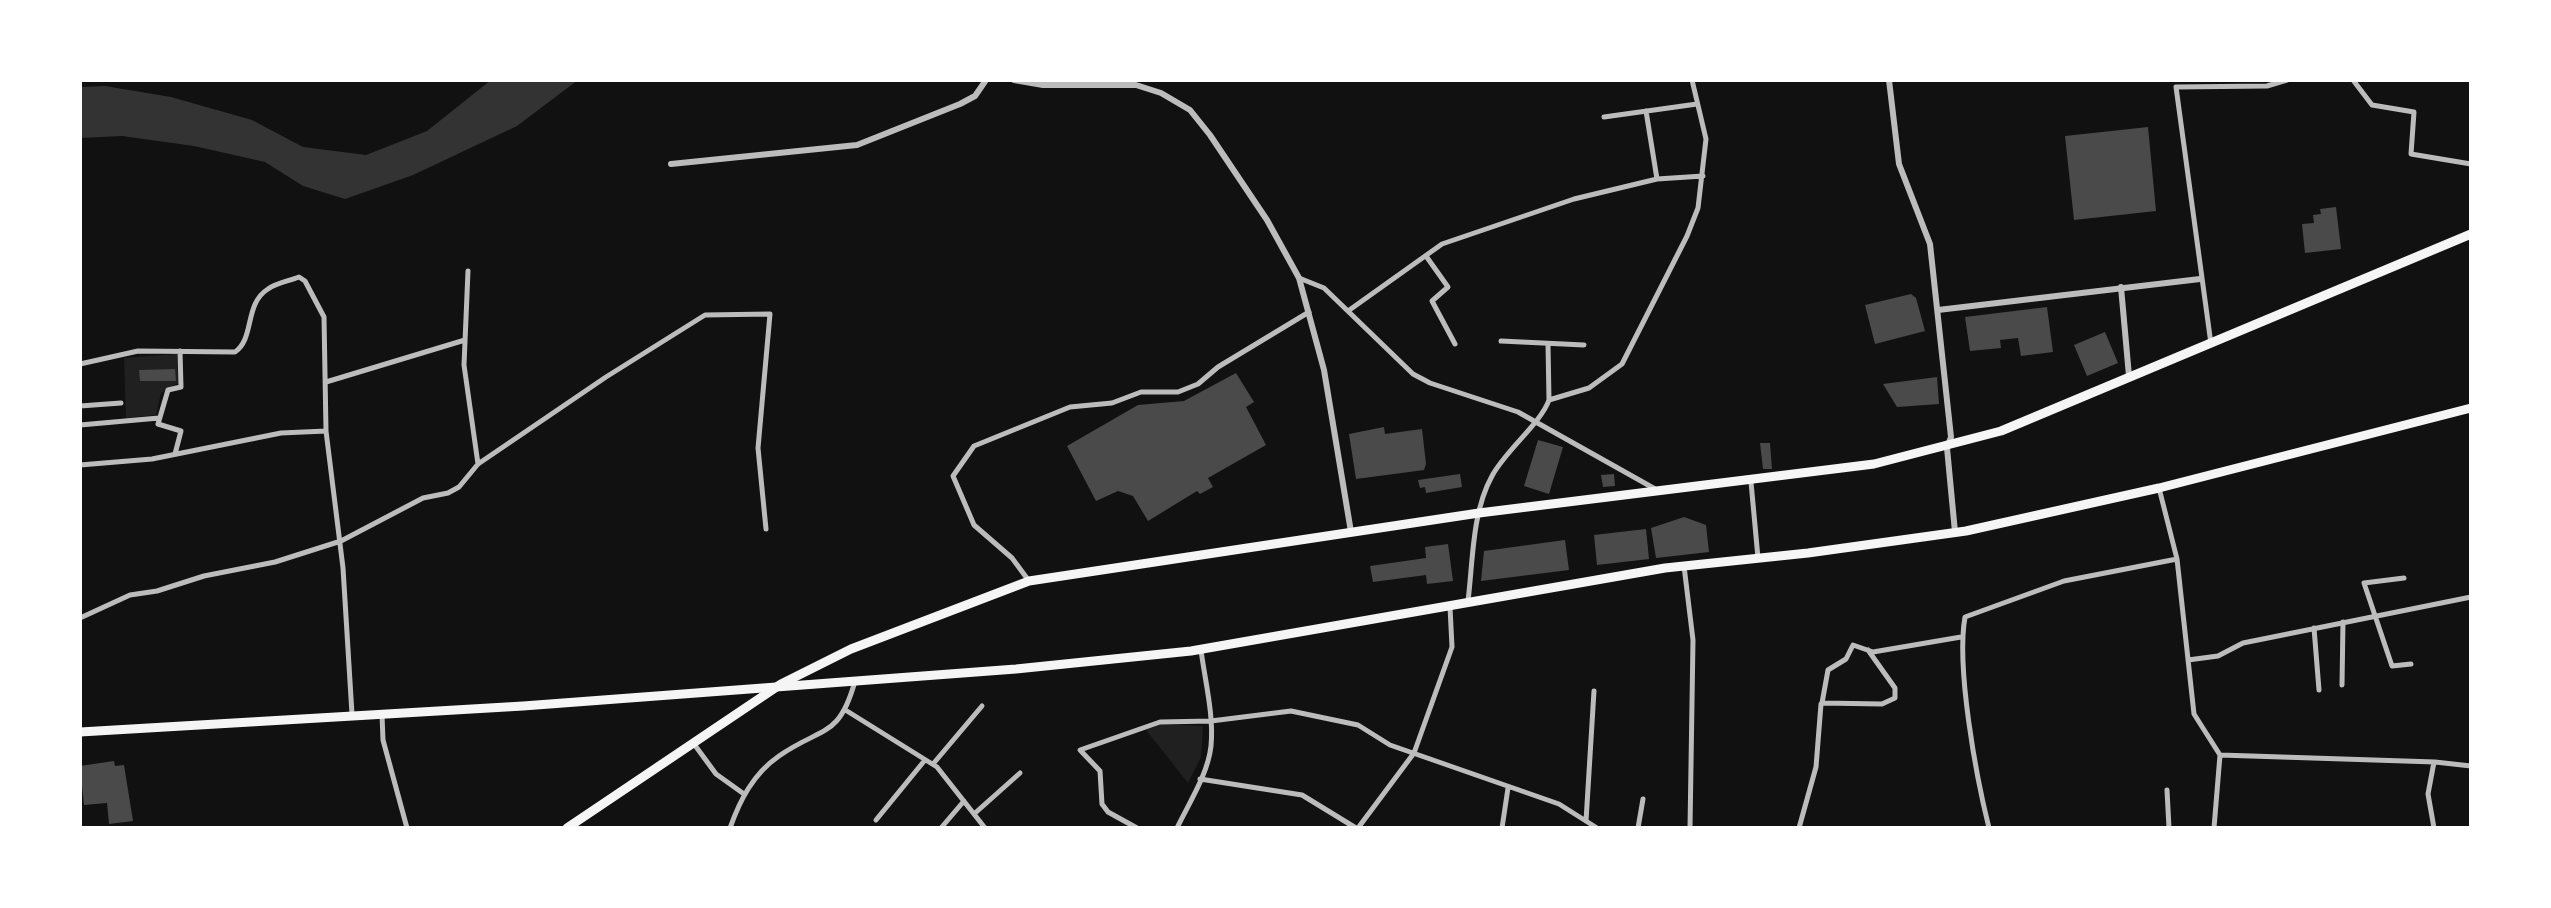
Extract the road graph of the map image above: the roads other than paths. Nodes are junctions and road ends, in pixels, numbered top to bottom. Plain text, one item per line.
1 (986, 80) edge
2 (1014, 80) edge
3 (1692, 80) edge
4 (1889, 80) edge
5 (2286, 80) edge
6 (2353, 80) edge
7 (1697, 104) junction
8 (1646, 111) junction
9 (1604, 117) dead end
10 (672, 164) dead end
11 (2471, 164) edge
12 (1703, 176) junction
13 (1657, 180) junction
14 (2471, 234) edge
15 (1426, 256) junction
16 (468, 271) dead end
17 (1300, 278) junction
18 (2200, 279) junction
19 (2120, 287) junction
20 (1938, 310) junction
21 (1310, 311) junction
22 (1348, 311) junction
23 (465, 340) junction
24 (1501, 341) dead end
25 (1455, 344) dead end
26 (1548, 344) junction
27 (1584, 344) dead end
28 (2211, 344) junction
29 (180, 351) junction
30 (80, 364) edge
31 (2130, 378) junction
32 (326, 382) junction
33 (1549, 400) junction
34 (121, 403) dead end
35 (80, 406) edge
36 (2471, 408) edge
37 (159, 418) junction
38 (1534, 420) junction
39 (80, 425) edge
40 (326, 431) junction
41 (1947, 448) junction
42 (175, 454) junction
43 (80, 464) edge
44 (478, 464) junction
45 (1751, 480) junction
46 (2159, 488) junction
47 (1660, 492) junction
48 (1478, 513) junction
49 (766, 530) dead end
50 (1351, 532) junction
51 (1955, 532) junction
52 (340, 541) junction
53 (1758, 558) junction
54 (2177, 560) junction
55 (1684, 566) junction
56 (2404, 578) dead end
57 (1029, 581) junction
58 (2471, 598) edge
59 (1468, 602) junction
60 (1450, 604) junction
61 (2374, 615) junction
62 (80, 618) edge
63 (2342, 622) junction
64 (2314, 628) junction
65 (1961, 637) junction
66 (1200, 650) junction
67 (1868, 650) junction
68 (2188, 660) junction
69 (2411, 664) dead end
70 (855, 682) junction
71 (781, 684) junction
72 (2342, 685) dead end
73 (2318, 690) dead end
74 (1594, 691) dead end
75 (1822, 703) junction
76 (982, 706) dead end
77 (846, 710) junction
78 (382, 716) junction
79 (352, 717) junction
80 (1211, 721) junction
81 (80, 732) edge
82 (692, 742) junction
83 (1414, 753) junction
84 (2220, 755) junction
85 (925, 760) junction
86 (2434, 762) junction
87 (933, 764) junction
88 (2471, 766) edge
89 (1020, 774) dead end
90 (1200, 779) junction
91 (1508, 788) junction
92 (2167, 790) dead end
93 (744, 794) junction
94 (1643, 800) dead end
95 (964, 801) junction
96 (974, 814) junction
97 (876, 820) dead end
98 (1586, 821) junction
99 (407, 828) edge
100 (568, 828) edge
101 (730, 828) edge
102 (942, 828) edge
103 (985, 828) edge
104 (1138, 828) edge
105 (1177, 828) edge
106 (1357, 828) edge
107 (1502, 828) edge
108 (1597, 828) edge
109 (1638, 828) edge
110 (1690, 828) edge
111 (1799, 828) edge
112 (1989, 828) edge
113 (2169, 828) edge
114 (2214, 828) edge
115 (2434, 828) edge

1 - 10 street
2 - 17 street
3 - 7 street
4 - 20 street
5 - 18 street
6 - 11 street
7 - 8 street
7 - 12 street
8 - 9 street
8 - 13 street
12 - 13 street
12 - 33 street
13 - 15 street
14 - 28 main road
15 - 22 street
15 - 25 street
16 - 23 street
17 - 21 street
17 - 22 street
18 - 19 street
18 - 28 street
19 - 20 street
19 - 31 street
20 - 41 street
21 - 50 street
21 - 57 street
22 - 38 street
23 - 32 street
23 - 44 street
24 - 26 street
26 - 27 street
26 - 33 street
28 - 31 main road
29 - 30 street
29 - 32 street
29 - 37 street
31 - 41 main road
32 - 40 street
33 - 38 street
34 - 35 street
36 - 46 main road
37 - 39 street
37 - 42 street
38 - 47 street
38 - 48 street
40 - 42 street
40 - 52 street
41 - 45 main road
41 - 51 street
42 - 43 street
44 - 49 street
44 - 52 street
45 - 47 main road
45 - 53 street
46 - 51 main road
46 - 54 street
47 - 48 main road
48 - 50 main road
48 - 59 street
50 - 57 main road
51 - 53 main road
52 - 62 street
52 - 79 street
53 - 55 main road
54 - 65 street
54 - 68 street
55 - 59 main road
55 - 110 street
56 - 61 street
57 - 71 main road
58 - 61 street
59 - 60 main road
60 - 66 main road
60 - 83 street
61 - 63 street
61 - 69 street
63 - 64 street
63 - 72 street
64 - 68 street
64 - 73 street
65 - 67 street
65 - 112 street
66 - 70 main road
66 - 80 street
67 - 75 street
67 - 75 street
68 - 84 street
70 - 71 main road
70 - 77 street
71 - 78 main road
71 - 82 main road
74 - 98 street
75 - 111 street
76 - 87 street
77 - 85 street
77 - 93 street
78 - 79 main road
78 - 99 street
79 - 81 main road
80 - 83 street
80 - 90 street
80 - 104 street
82 - 93 street
82 - 100 main road
83 - 91 street
83 - 106 street
84 - 86 street
84 - 114 street
85 - 87 street
85 - 97 street
86 - 88 street
86 - 115 street
87 - 95 street
89 - 96 street
90 - 105 street
90 - 106 street
91 - 98 street
91 - 107 street
92 - 113 street
93 - 101 street
94 - 109 street
95 - 96 street
95 - 102 street
96 - 103 street
98 - 108 street

